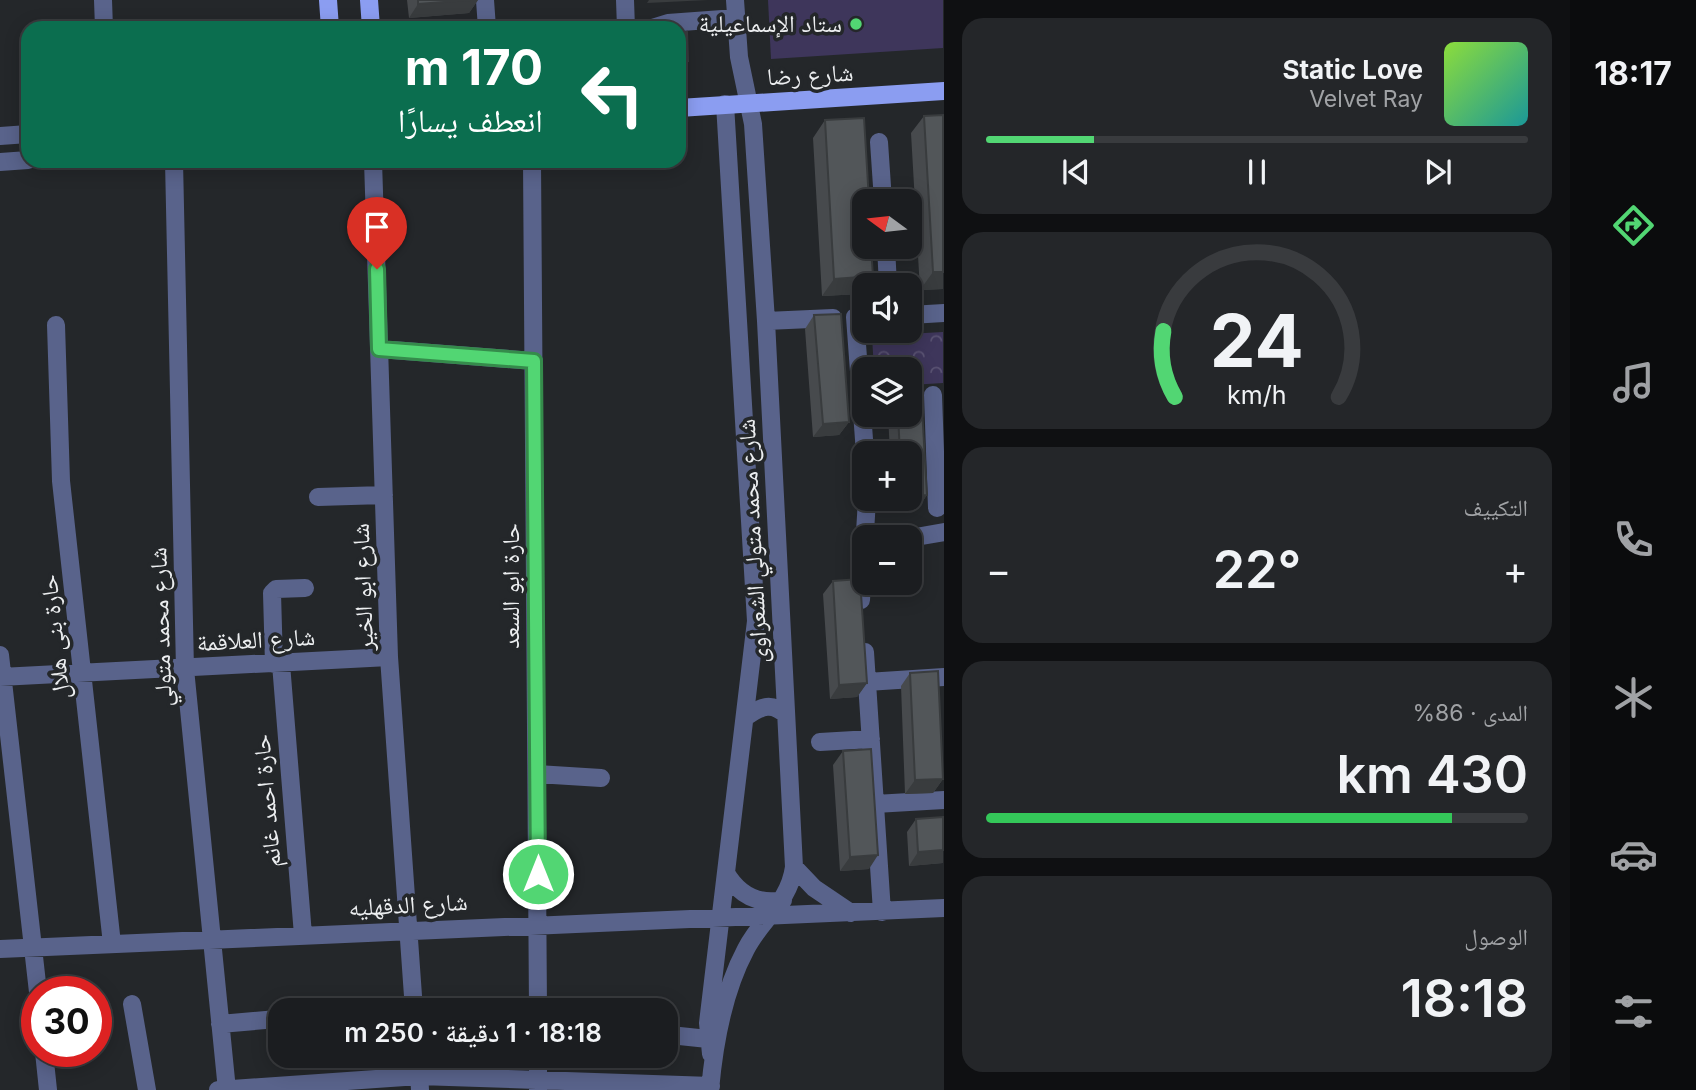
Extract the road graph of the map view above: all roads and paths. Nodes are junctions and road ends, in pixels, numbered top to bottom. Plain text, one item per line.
1 (103, 0) edge
2 (328, 0) edge
3 (369, 0) edge
4 (485, 0) edge
5 (625, 0) edge
6 (735, 0) edge
7 (736, 18) junction
8 (104, 21) edge
9 (330, 21) edge
10 (370, 21) edge
11 (486, 21) edge
12 (626, 21) edge
13 (686, 22) edge
14 (943, 92) edge
15 (750, 103) junction
16 (725, 104) junction
17 (686, 107) edge
18 (21, 134) edge
19 (0, 136) edge
20 (880, 142) dead end
21 (21, 160) edge
22 (0, 162) edge
23 (174, 168) edge
24 (373, 168) edge
25 (532, 168) edge
26 (882, 189) edge
27 (943, 313) edge
28 (922, 314) edge
29 (852, 317) edge
30 (766, 321) junction
31 (56, 325) dead end
32 (379, 349) junction
33 (534, 361) junction
34 (938, 395) edge
35 (384, 495) junction
36 (318, 497) dead end
37 (937, 508) dead end
38 (943, 531) edge
39 (922, 535) edge
40 (305, 588) dead end
41 (861, 595) edge
42 (0, 655) edge
43 (389, 657) junction
44 (277, 664) junction
45 (185, 669) junction
46 (83, 673) junction
47 (1, 677) edge
48 (943, 677) edge
49 (867, 682) junction
50 (786, 715) junction
51 (747, 716) junction
52 (871, 738) junction
53 (820, 742) dead end
54 (537, 774) junction
55 (601, 778) dead end
56 (943, 800) edge
57 (875, 804) junction
58 (794, 867) junction
59 (726, 873) junction
60 (783, 900) junction
61 (943, 908) edge
62 (881, 912) junction
63 (851, 913) junction
64 (769, 918) junction
65 (721, 919) junction
66 (538, 924) junction
67 (409, 930) junction
68 (303, 935) junction
69 (212, 939) junction
70 (112, 944) junction
71 (33, 947) junction
72 (0, 949) edge
73 (36, 976) edge
74 (413, 998) edge
75 (538, 998) edge
76 (132, 1004) dead end
77 (268, 1020) edge
78 (220, 1024) junction
79 (678, 1036) edge
80 (708, 1039) junction
81 (712, 1061) junction
82 (46, 1067) edge
83 (419, 1083) edge
84 (538, 1085) edge
85 (711, 1088) edge
86 (224, 1089) edge
87 (48, 1090) edge
88 (147, 1090) edge

1 - 8 street
2 - 9 main road
3 - 10 main road
4 - 11 street
5 - 12 street
6 - 7 street, شارع محمد متولي الشعراوى
7 - 13 street
7 - 15 street, شارع محمد متولي الشعراوى
14 - 15 main road, شارع رضا
15 - 16 main road, شارع رضا
15 - 30 street, شارع محمد متولي الشعراوى
16 - 17 main road, شارع رضا
16 - 51 street, شارع محمد متولي الشعراوى
18 - 19 street
20 - 26 street
21 - 22 street
23 - 45 street, شارع محمد متولي
24 - 32 street, شارع ابو الخير
25 - 33 street, حارة ابو السعد
27 - 28 street
29 - 30 street
30 - 50 street, شارع محمد متولي الشعراوى
31 - 46 street, حارة بنى هلال
32 - 33 street
32 - 35 street, شارع ابو الخير
33 - 54 street, حارة ابو السعد
34 - 37 street
35 - 36 street
35 - 43 street, شارع ابو الخير
38 - 39 street
40 - 44 street, حارة احمد غانم
41 - 49 street
42 - 47 street
43 - 44 street, شارع العلاقمة
43 - 67 street, شارع ابو الخير
44 - 45 street, شارع العلاقمة
44 - 68 street, حارة احمد غانم
45 - 46 street, شارع العلاقمة
45 - 69 street, شارع محمد متولي
46 - 47 street, شارع العلاقمة
46 - 70 street, حارة بنى هلال
47 - 71 street
48 - 49 street
49 - 52 street
50 - 51 street
50 - 58 street, شارع محمد متولي الشعراوى
51 - 59 street, شارع محمد متولي الشعراوى
52 - 53 street
52 - 57 street
54 - 55 street
54 - 66 street, حارة ابو السعد
56 - 57 street
57 - 62 street
58 - 60 street, شارع محمد متولي الشعراوى
58 - 63 street
59 - 60 street
59 - 65 street, شارع محمد متولي الشعراوى
60 - 64 street, شارع محمد متولي الشعراوى
61 - 62 street, شارع الدقهليه
62 - 63 street, شارع الدقهليه
63 - 64 street, شارع الدقهليه
64 - 65 street, شارع الدقهليه
64 - 81 street, شارع محمد متولي الشعراوى
65 - 66 street, شارع الدقهليه
65 - 80 street, شارع محمد متولي الشعراوى
66 - 67 street, شارع الدقهليه
66 - 75 street, حارة ابو السعد
67 - 68 street, شارع الدقهليه
67 - 74 street, شارع ابو الخير
68 - 69 street, شارع الدقهليه
69 - 70 street, شارع الدقهليه
69 - 78 street, شارع محمد متولي
70 - 71 street, شارع الدقهليه
71 - 72 street, شارع الدقهليه
71 - 73 street
76 - 88 street
77 - 78 street
78 - 86 street, شارع محمد متولي
79 - 80 street
80 - 81 street, شارع محمد متولي الشعراوى
81 - 85 street, شارع محمد متولي الشعراوى
82 - 87 street
83 - 84 street
83 - 86 street
84 - 85 street

